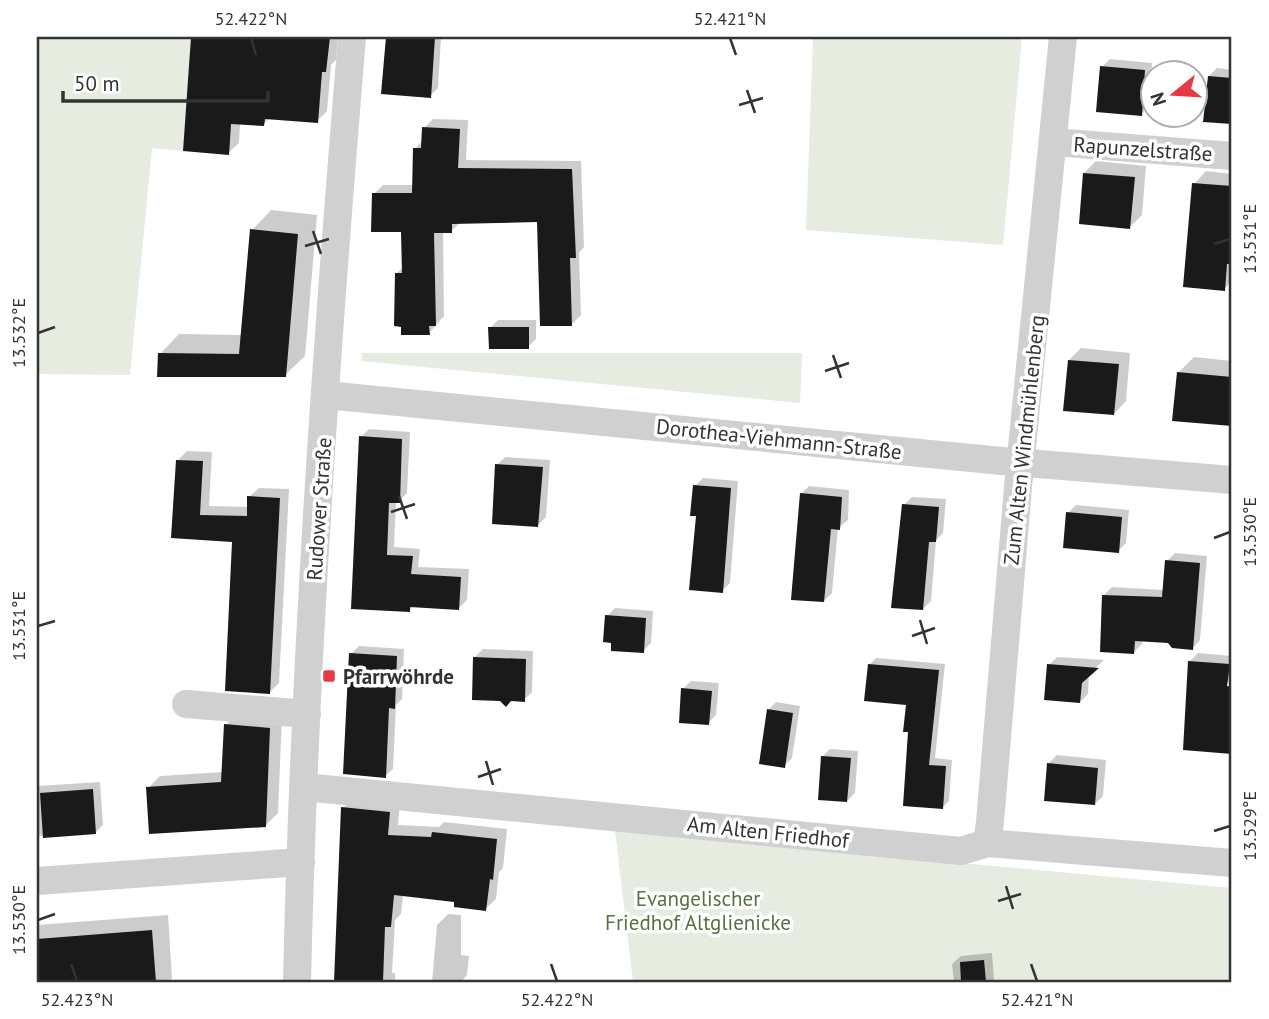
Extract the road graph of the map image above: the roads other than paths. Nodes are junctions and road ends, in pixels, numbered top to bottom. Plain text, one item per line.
1 (352, 37) edge
2 (1063, 37) edge
3 (1054, 142) junction
4 (1232, 156) edge
5 (326, 395) junction
6 (1020, 463) junction
7 (1232, 480) edge
8 (186, 704) dead end
9 (307, 714) junction
10 (304, 787) junction
11 (987, 843) junction
12 (301, 862) junction
13 (1232, 863) edge
14 (37, 881) edge
15 (297, 982) edge

1 - 5 street, Rudower Straße
2 - 3 street, Zum Alten Windmühlenberg
3 - 4 street, Rapunzelstraße
3 - 6 street, Zum Alten Windmühlenberg
5 - 6 street, Dorothea-Viehmann-Straße
5 - 9 street, Rudower Straße
6 - 7 street, Dorothea-Viehmann-Straße
6 - 11 street, Zum Alten Windmühlenberg
8 - 9 street
9 - 10 street, Rudower Straße
10 - 11 street, Am Alten Friedhof
10 - 12 street, Rudower Straße
11 - 13 street, Am Alten Friedhof
12 - 14 street
12 - 15 street, Rudower Straße

